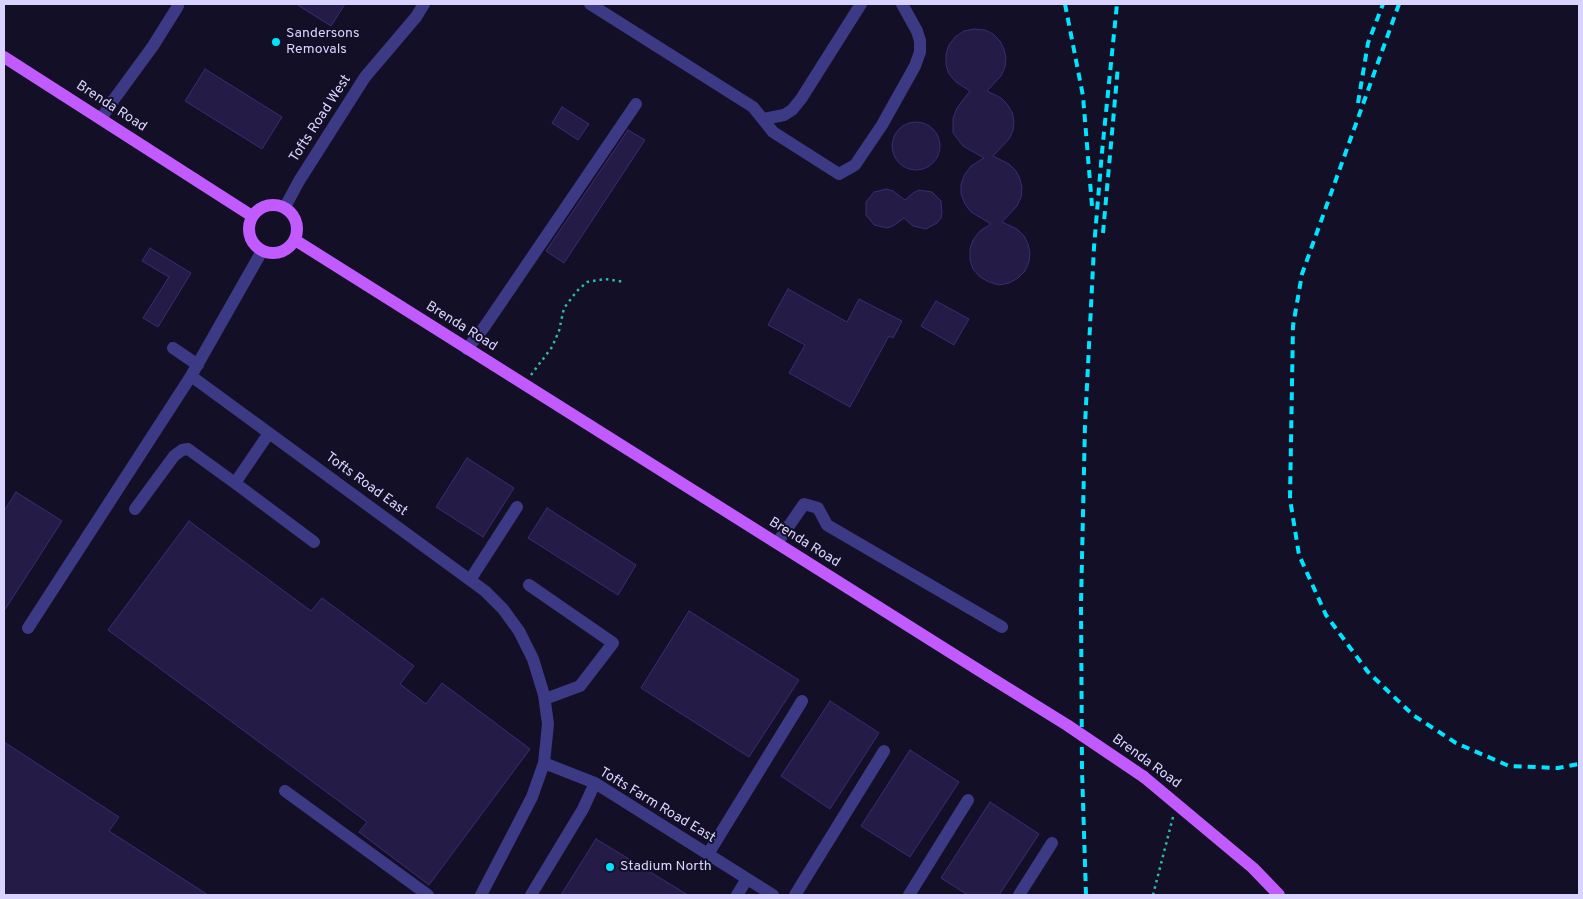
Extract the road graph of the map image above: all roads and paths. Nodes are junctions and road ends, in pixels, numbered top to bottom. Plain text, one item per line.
1 (590, 4) edge
2 (861, 4) edge
3 (902, 4) edge
4 (178, 6) dead end
5 (418, 6) edge
6 (4, 57) edge
7 (636, 104) dead end
8 (102, 119) junction
9 (764, 120) junction
10 (285, 207) junction
11 (252, 216) junction
12 (295, 240) junction
13 (262, 251) junction
14 (625, 282) dead end
15 (173, 348) dead end
16 (467, 348) junction
17 (198, 365) junction
18 (192, 376) junction
19 (524, 384) junction
20 (270, 434) junction
21 (235, 483) junction
22 (517, 507) dead end
23 (135, 510) dead end
24 (314, 542) dead end
25 (777, 543) junction
26 (470, 580) junction
27 (529, 585) dead end
28 (1002, 627) dead end
29 (28, 628) dead end
30 (545, 699) junction
31 (802, 701) dead end
32 (884, 751) dead end
33 (544, 763) junction
34 (595, 783) junction
35 (285, 791) dead end
36 (968, 800) dead end
37 (1177, 803) junction
38 (1052, 843) dead end
39 (708, 854) junction
40 (747, 879) junction
41 (428, 895) edge
42 (481, 895) edge
43 (531, 895) edge
44 (737, 895) edge
45 (774, 895) edge
46 (795, 895) edge
47 (909, 895) edge
48 (1019, 895) edge
49 (1153, 895) edge
50 (1279, 895) edge

1 - 9 street
2 - 9 street
3 - 9 street
4 - 8 street
5 - 10 street, Tofts Road West
6 - 8 main road, Brenda Road
7 - 16 street
8 - 11 main road, Brenda Road
10 - 11 main road
10 - 12 main road
11 - 13 main road
12 - 13 main road
12 - 16 main road, Brenda Road
13 - 17 street
14 - 19 path
15 - 17 street
16 - 19 main road, Brenda Road
17 - 18 street
18 - 20 street, Tofts Road East
18 - 29 street
19 - 25 main road, Brenda Road
20 - 21 street
20 - 26 street, Tofts Road East
21 - 23 street
21 - 24 street
22 - 26 street
25 - 28 street
25 - 37 main road, Brenda Road, bridge
26 - 30 street, Tofts Road East
27 - 30 street
30 - 33 street, Tofts Road East
31 - 39 street
32 - 46 street
33 - 34 street, Tofts Farm Road East
33 - 42 street
34 - 39 street, Tofts Farm Road East
34 - 43 street
35 - 41 street
36 - 47 street
37 - 49 path
37 - 50 main road, Brenda Road
38 - 48 street
39 - 40 street, Tofts Farm Road East
40 - 44 street
40 - 45 street, Tofts Farm Road East

